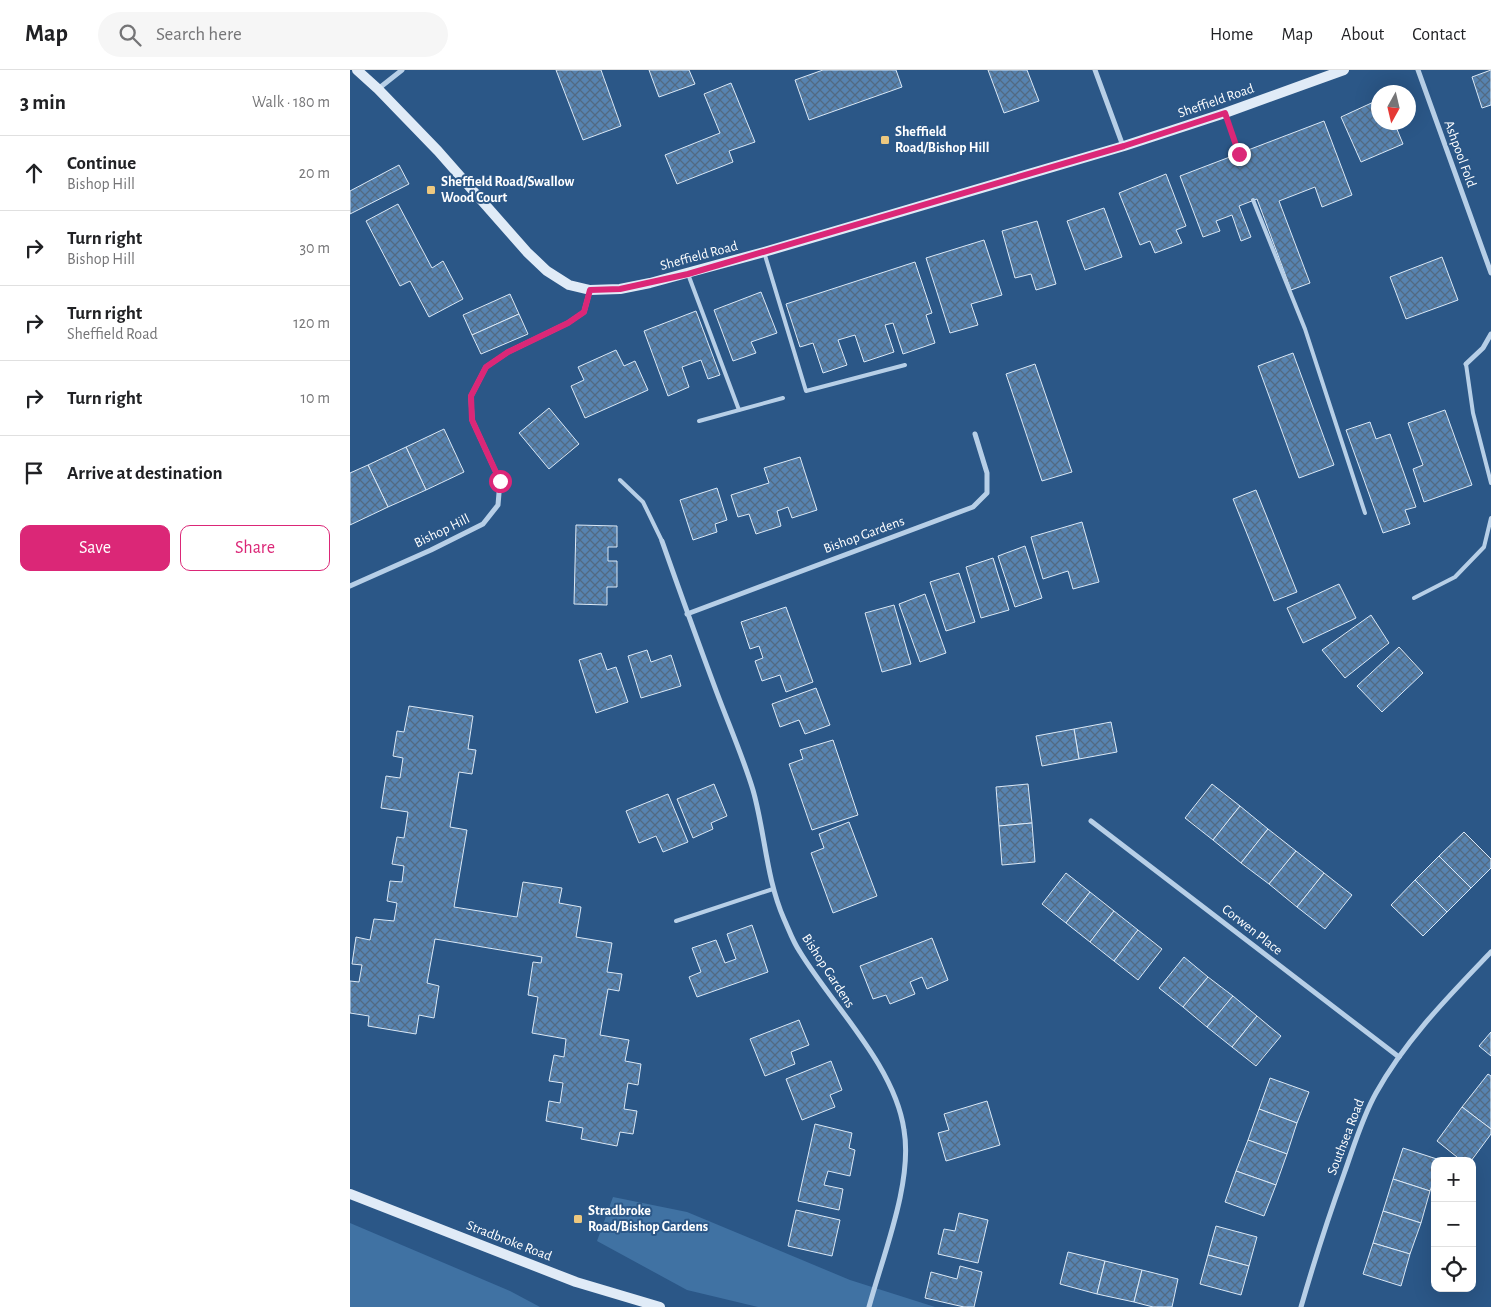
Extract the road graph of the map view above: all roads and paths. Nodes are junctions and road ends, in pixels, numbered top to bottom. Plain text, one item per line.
1 (357, 70) edge
2 (402, 70) edge
3 (1095, 70) edge
4 (1344, 70) edge
5 (1418, 70) edge
6 (378, 89) junction
7 (1225, 113) junction
8 (1124, 146) junction
9 (1239, 154) dead end
10 (1253, 200) dead end
11 (764, 252) junction
12 (1491, 273) edge
13 (688, 274) junction
14 (590, 290) junction
15 (1491, 334) edge
16 (905, 364) dead end
17 (1466, 364) joint
18 (783, 398) dead end
19 (739, 410) junction
20 (699, 421) dead end
21 (975, 434) dead end
22 (620, 480) dead end
23 (1491, 483) edge
24 (1365, 513) dead end
25 (1491, 518) edge
26 (662, 541) joint
27 (350, 586) edge
28 (1414, 598) dead end
29 (687, 614) junction
30 (1091, 821) dead end
31 (774, 889) junction
32 (676, 921) dead end
33 (1491, 952) edge
34 (1399, 1057) junction
35 (350, 1194) edge
36 (660, 1307) edge
37 (869, 1307) edge
38 (1301, 1307) edge

1 - 6 main road, Sheffield Road
2 - 6 street
3 - 8 street
4 - 7 main road, Sheffield Road
5 - 12 street, Ashpool Fold
6 - 14 main road, Sheffield Road
7 - 8 main road, Sheffield Road
7 - 9 lane
8 - 11 main road, Sheffield Road
10 - 24 lane
11 - 13 main road, Sheffield Road
11 - 16 lane
13 - 14 main road, Sheffield Road
13 - 19 lane
14 - 27 street, Bishop Hill
15 - 17 street
17 - 23 lane
18 - 19 lane
19 - 20 lane
21 - 29 street, Bishop Gardens
22 - 26 lane
25 - 28 lane
26 - 29 street, Bishop Gardens
29 - 31 street, Bishop Gardens
30 - 34 street, Corwen Place
31 - 32 lane
31 - 37 street, Bishop Gardens
33 - 34 street, Southsea Road
34 - 38 street, Southsea Road
35 - 36 main road, Stradbroke Road

